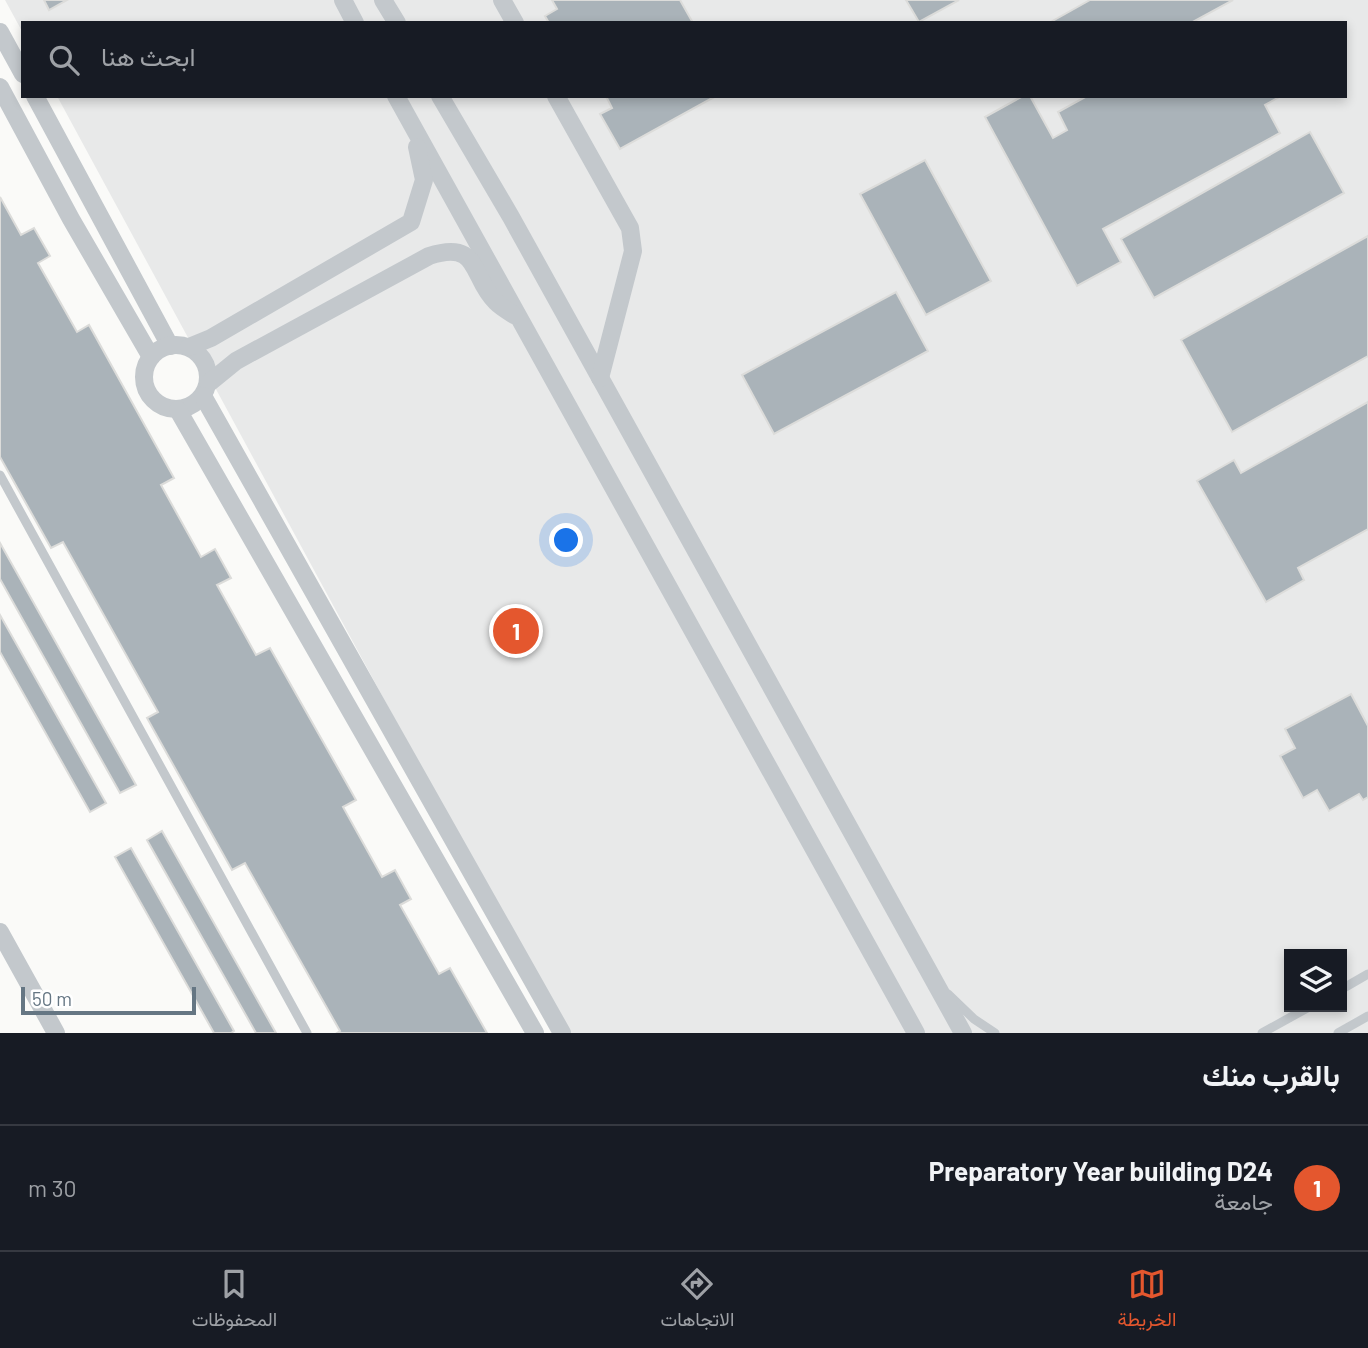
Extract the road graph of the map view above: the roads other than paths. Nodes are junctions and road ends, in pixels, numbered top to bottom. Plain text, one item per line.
1 (343, 0) edge
2 (383, 0) edge
3 (502, 0) edge
4 (354, 21) edge
5 (396, 21) edge
6 (514, 21) edge
7 (0, 32) edge
8 (21, 70) edge
9 (0, 87) edge
10 (36, 98) edge
11 (397, 98) edge
12 (441, 98) edge
13 (557, 98) edge
14 (413, 127) junction
15 (520, 320) junction
16 (170, 346) junction
17 (189, 347) junction
18 (151, 357) junction
19 (600, 378) junction
20 (206, 390) junction
21 (178, 410) junction
22 (0, 475) edge
23 (0, 932) edge
24 (1368, 974) edge
25 (935, 982) junction
26 (1347, 986) edge
27 (1300, 1012) edge
28 (1368, 1016) edge
29 (56, 1033) edge
30 (307, 1033) edge
31 (536, 1033) edge
32 (562, 1033) edge
33 (916, 1033) edge
34 (963, 1033) edge
35 (995, 1033) edge
36 (1262, 1033) edge
37 (1338, 1033) edge

1 - 4 street
2 - 5 street
3 - 6 street
7 - 8 street
9 - 18 street
10 - 16 street
11 - 14 street
12 - 19 street
13 - 19 street
14 - 15 street
14 - 17 street
15 - 20 street
15 - 33 street
16 - 17 street
16 - 18 street
17 - 20 street
18 - 21 street
19 - 25 street
20 - 21 street
20 - 32 street
21 - 31 street
22 - 30 lane
23 - 29 street
24 - 26 lane
25 - 34 street
25 - 35 lane
27 - 36 lane
28 - 37 lane

